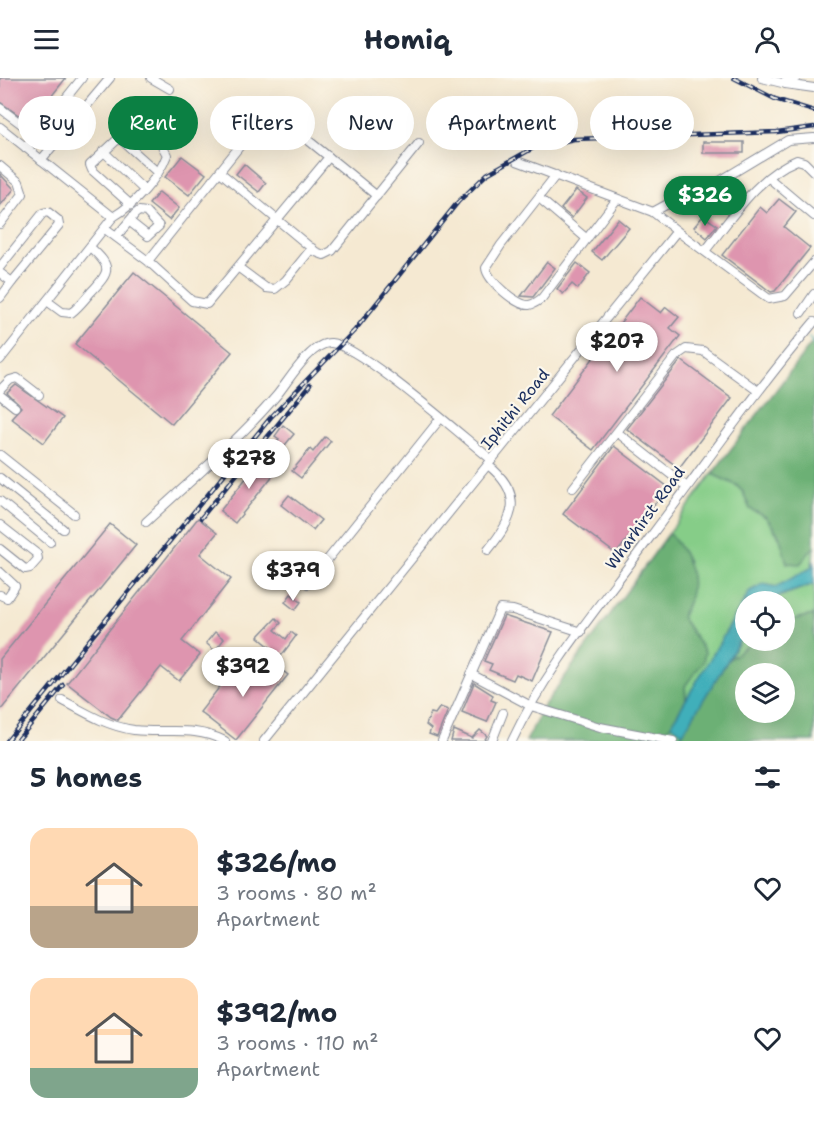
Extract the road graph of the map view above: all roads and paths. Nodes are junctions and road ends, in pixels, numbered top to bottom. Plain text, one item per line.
1 (82, 78) edge
2 (110, 78) edge
3 (151, 78) edge
4 (762, 78) edge
5 (796, 78) edge
6 (782, 83) junction
7 (814, 88) edge
8 (171, 89) dead end
9 (67, 96) edge
10 (0, 108) edge
11 (18, 122) edge
12 (0, 127) edge
13 (814, 138) edge
14 (18, 142) edge
15 (419, 143) dead end
16 (108, 146) edge
17 (28, 150) edge
18 (132, 150) edge
19 (164, 150) edge
20 (103, 151) junction
21 (329, 157) junction
22 (41, 160) junction
23 (517, 160) dead end
24 (0, 166) edge
25 (157, 172) junction
26 (220, 172) junction
27 (814, 172) edge
28 (556, 175) junction
29 (769, 178) junction
30 (144, 190) junction
31 (377, 196) junction
32 (539, 198) junction
33 (617, 199) junction
34 (131, 205) junction
35 (653, 212) junction
36 (814, 216) edge
37 (113, 217) junction
38 (278, 220) junction
39 (129, 221) dead end
40 (0, 224) edge
41 (105, 229) junction
42 (677, 231) junction
43 (116, 237) junction
44 (587, 239) junction
45 (90, 247) junction
46 (312, 248) junction
47 (705, 251) junction
48 (148, 261) junction
49 (814, 262) edge
50 (239, 268) junction
51 (1, 273) edge
52 (12, 282) junction
53 (814, 294) edge
54 (0, 298) edge
55 (47, 301) junction
56 (801, 313) dead end
57 (814, 322) edge
58 (0, 360) edge
59 (0, 390) edge
60 (758, 391) junction
61 (0, 395) edge
62 (39, 395) dead end
63 (15, 408) dead end
64 (440, 419) junction
65 (618, 433) junction
66 (0, 454) edge
67 (490, 463) junction
68 (0, 478) edge
69 (687, 487) junction
70 (573, 488) dead end
71 (0, 501) edge
72 (74, 514) dead end
73 (146, 522) dead end
74 (0, 525) edge
75 (63, 529) dead end
76 (50, 542) dead end
77 (0, 549) edge
78 (488, 550) dead end
79 (0, 572) edge
80 (308, 584) dead end
81 (0, 596) edge
82 (581, 632) junction
83 (471, 674) junction
84 (62, 699) dead end
85 (531, 706) junction
86 (503, 713) dead end
87 (225, 741) edge
88 (264, 741) edge
89 (442, 741) edge
90 (492, 741) edge
91 (512, 741) edge
92 (673, 741) edge

1 - 9 lane
2 - 22 lane
3 - 8 lane
4 - 6 lane
5 - 6 lane
6 - 7 lane
10 - 11 lane
12 - 14 lane
13 - 35 lane
15 - 31 lane
16 - 20 lane
17 - 22 lane
18 - 25 lane
19 - 25 lane
20 - 30 lane
20 - 34 lane
21 - 26 lane
21 - 31 lane
21 - 38 lane
22 - 37 lane
23 - 28 lane
24 - 40 lane
25 - 30 lane
26 - 38 lane
26 - 48 lane
27 - 29 lane
28 - 32 lane
28 - 33 lane
29 - 36 lane
29 - 47 lane
30 - 34 lane
31 - 46 lane
32 - 44 lane
32 - 44 lane
33 - 35 lane
33 - 44 lane
34 - 37 lane
35 - 42 lane
37 - 41 lane
38 - 46 lane
38 - 50 lane
39 - 43 lane
41 - 43 lane
41 - 45 lane
42 - 47 lane
42 - 67 lane, Iphithi Road
43 - 48 lane
45 - 55 lane
45 - 55 lane
46 - 50 lane
47 - 49 lane
48 - 50 lane
51 - 52 lane
51 - 52 lane
52 - 54 lane
53 - 56 lane
55 - 58 lane
57 - 60 lane, Wharhirst Road
59 - 62 lane
60 - 65 lane
60 - 69 lane, Wharhirst Road
61 - 63 lane
64 - 67 lane
64 - 73 lane
64 - 80 lane
65 - 69 lane
65 - 70 lane
66 - 72 lane
67 - 78 lane
67 - 88 lane, Iphithi Road
68 - 75 lane
69 - 82 lane, Wharhirst Road
71 - 76 lane
74 - 77 lane
79 - 81 lane
82 - 83 lane
82 - 85 lane, Wharhirst Road
83 - 85 lane
83 - 89 lane
84 - 87 lane
85 - 91 lane, Wharhirst Road
85 - 92 lane
86 - 90 lane

